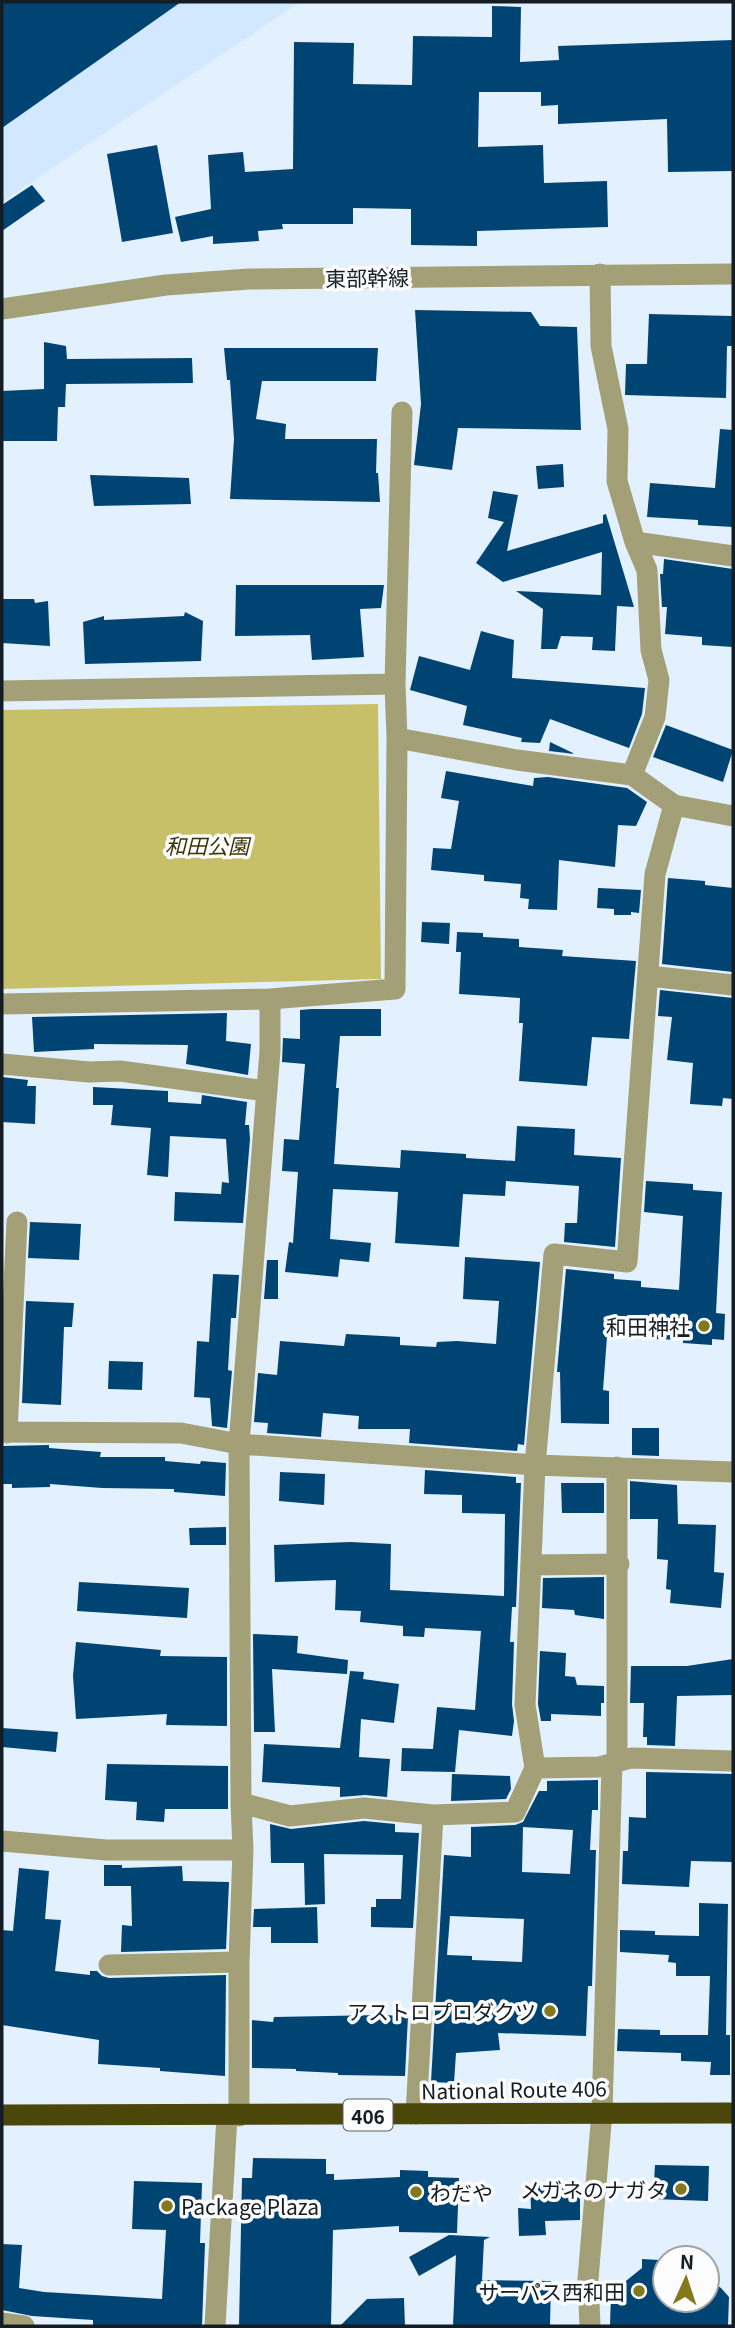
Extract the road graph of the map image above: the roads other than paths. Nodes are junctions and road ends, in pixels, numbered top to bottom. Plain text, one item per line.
1 (600, 274) junction
2 (733, 274) edge
3 (2, 309) edge
4 (402, 412) dead end
5 (635, 542) junction
6 (733, 556) edge
7 (395, 684) junction
8 (2, 691) edge
9 (397, 738) junction
10 (632, 775) junction
11 (674, 805) junction
12 (733, 816) edge
13 (648, 976) junction
14 (733, 985) edge
15 (270, 999) junction
16 (2, 1004) edge
17 (2, 1064) edge
18 (267, 1091) junction
19 (17, 1222) dead end
20 (4, 1433) edge
21 (239, 1444) junction
22 (535, 1465) junction
23 (617, 1467) junction
24 (733, 1472) edge
25 (618, 1564) junction
26 (531, 1565) junction
27 (733, 1761) edge
28 (615, 1762) junction
29 (535, 1768) junction
30 (241, 1803) junction
31 (433, 1815) junction
32 (2, 1840) edge
33 (243, 1850) junction
34 (239, 1962) junction
35 (109, 1965) dead end
36 (602, 2112) junction
37 (733, 2113) edge
38 (415, 2114) junction
39 (2, 2115) edge
40 (233, 2116) junction
41 (2, 2323) edge
42 (24, 2326) edge
43 (215, 2326) edge
44 (590, 2326) edge

1 - 2 street, 東部幹線
1 - 3 street, 東部幹線
1 - 5 street
4 - 7 street
5 - 6 street
5 - 10 street
7 - 8 street
7 - 9 street
9 - 10 street
9 - 15 street
10 - 11 street
11 - 12 street
11 - 13 street
13 - 14 street
13 - 22 street
15 - 16 street
15 - 18 street
17 - 18 street
18 - 21 street
19 - 20 street
20 - 21 street
21 - 22 street
21 - 30 street
22 - 23 street
22 - 26 street
23 - 24 street
23 - 25 street
25 - 26 street
25 - 28 street
26 - 29 street
27 - 28 street
28 - 29 street
28 - 36 street
29 - 31 street
30 - 31 street
30 - 33 street
31 - 38 street
32 - 33 street
33 - 34 street
34 - 35 street
34 - 40 street
36 - 37 highway, National Route 406 / 406
36 - 38 highway, National Route 406 / 406
36 - 44 street
38 - 40 highway, National Route 406 / 406
39 - 40 highway, National Route 406 / 406
40 - 43 street
41 - 42 street

